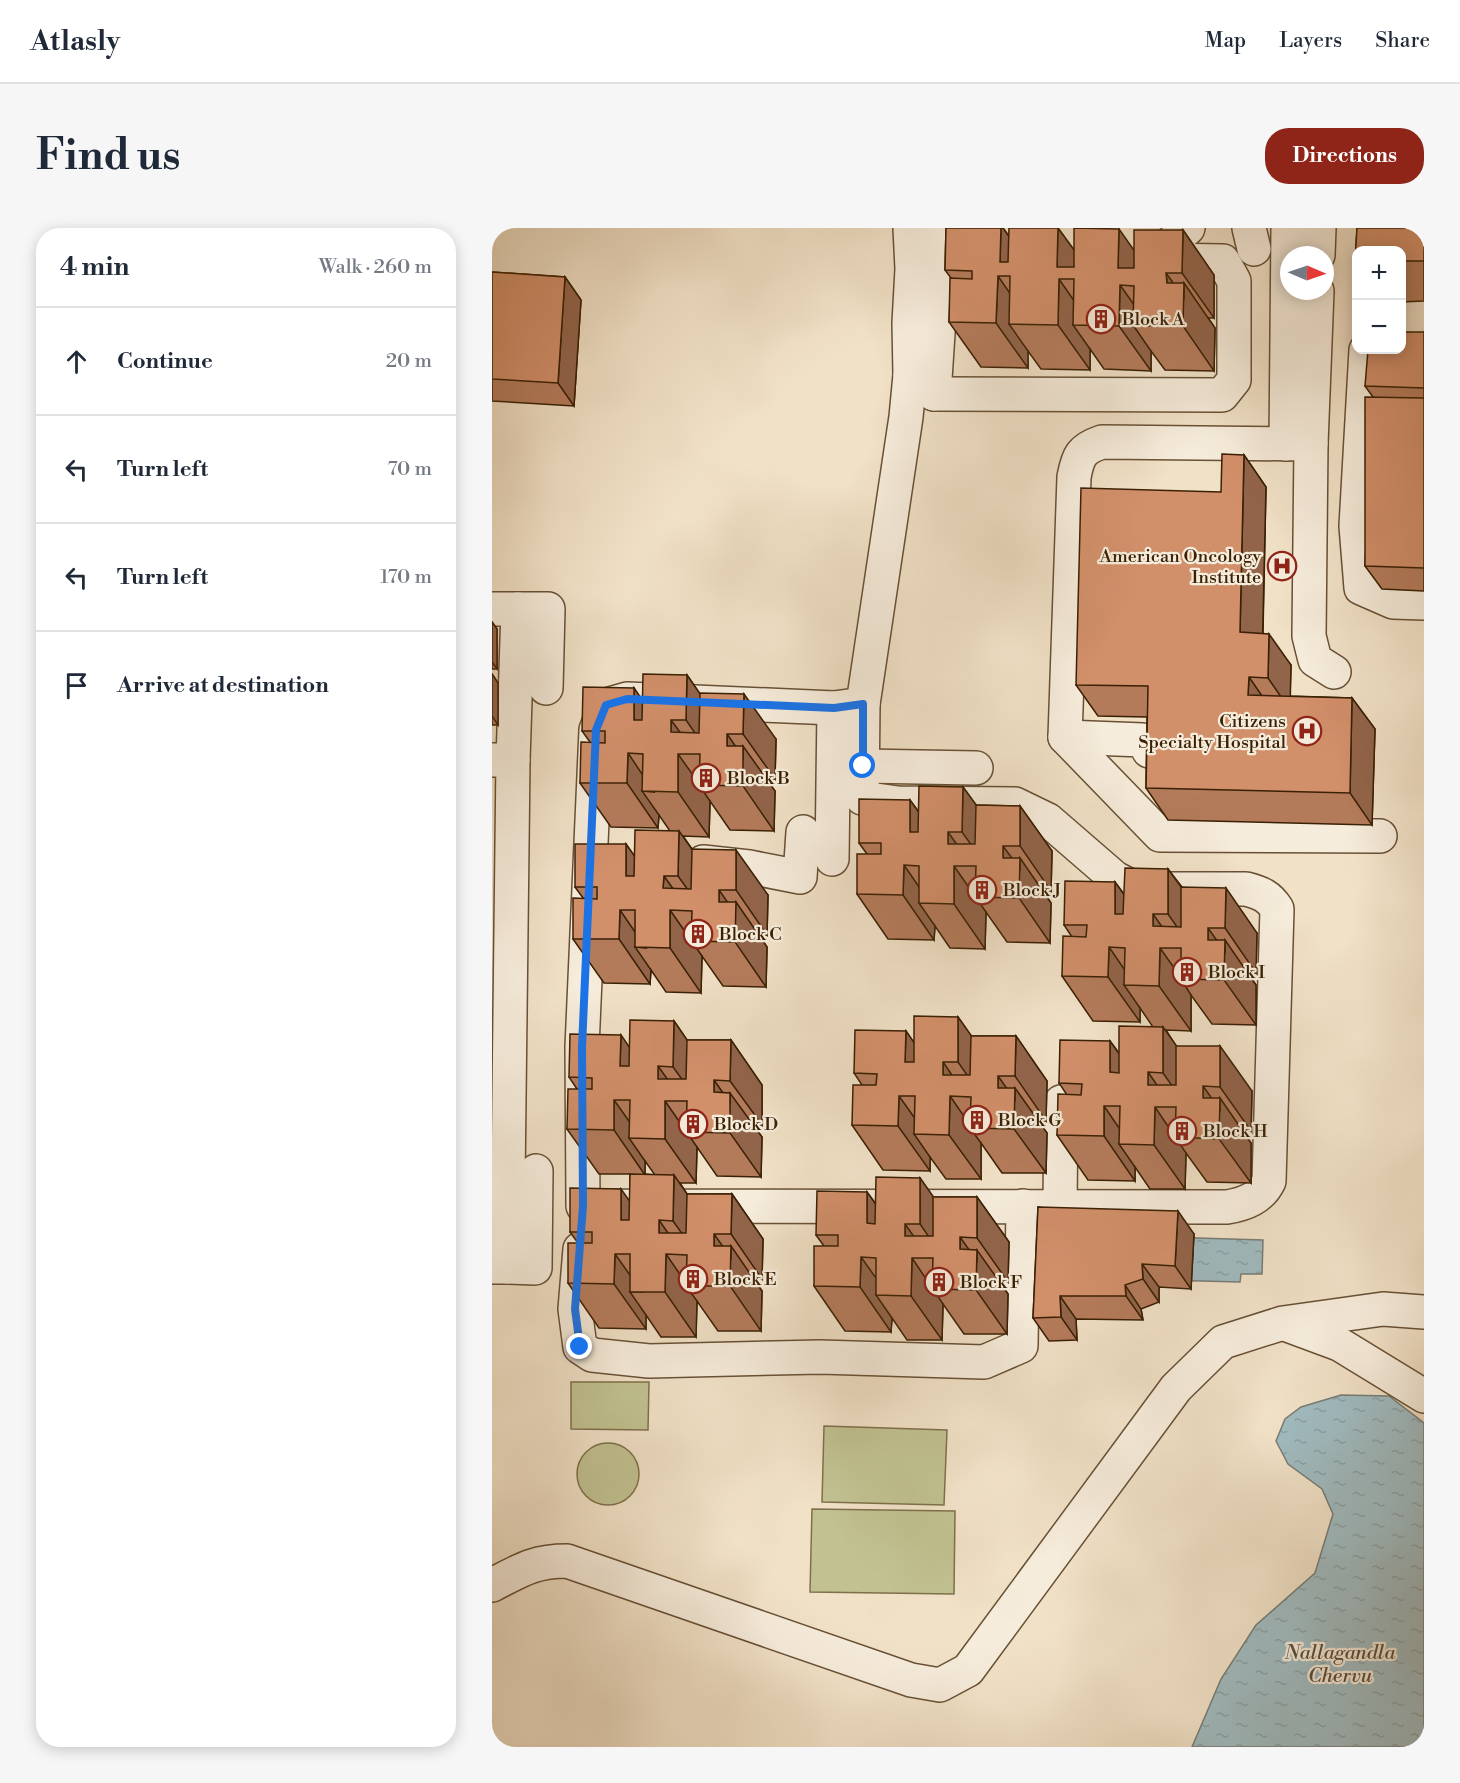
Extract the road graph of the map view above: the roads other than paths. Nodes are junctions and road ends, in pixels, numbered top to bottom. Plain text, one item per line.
1 (910, 228) edge
2 (1188, 228) edge
3 (1288, 228) edge
4 (1319, 228) edge
5 (942, 243) edge
6 (1318, 246) edge
7 (978, 259) edge
8 (1117, 260) edge
9 (1152, 260) junction
10 (1316, 300) edge
11 (1251, 336) dead end
12 (1366, 354) edge
13 (922, 385) junction
14 (1222, 394) junction
15 (1299, 444) junction
16 (1424, 603) edge
17 (505, 609) edge
18 (1334, 672) dead end
19 (546, 688) dead end
20 (849, 706) junction
21 (1065, 737) junction
22 (1149, 751) edge
23 (502, 760) edge
24 (863, 766) junction
25 (976, 768) dead end
26 (802, 832) dead end
27 (1380, 836) dead end
28 (591, 859) junction
29 (832, 859) dead end
30 (625, 860) edge
31 (671, 861) edge
32 (501, 932) edge
33 (501, 1080) edge
34 (1062, 1102) edge
35 (536, 1171) dead end
36 (583, 1206) junction
37 (1023, 1206) junction
38 (1060, 1206) junction
39 (499, 1267) edge
40 (1424, 1312) edge
41 (1283, 1323) junction
42 (1424, 1396) edge
43 (492, 1585) edge

1 - 13 street
2 - 9 street
3 - 15 street
4 - 6 street
5 - 7 street
5 - 13 street
8 - 9 street
9 - 14 street
10 - 15 street
11 - 14 street
12 - 16 street
13 - 14 street
13 - 20 street
15 - 18 street
15 - 21 street
17 - 19 street
17 - 23 street
20 - 24 street
20 - 28 street
20 - 29 street
21 - 22 street
21 - 27 street
23 - 32 street
24 - 25 street
24 - 38 street
26 - 31 street
28 - 30 street
28 - 36 street
32 - 33 street
33 - 39 street
34 - 38 street
35 - 39 street
36 - 37 street
36 - 37 street
37 - 38 street
40 - 41 street
41 - 42 street
41 - 43 street

